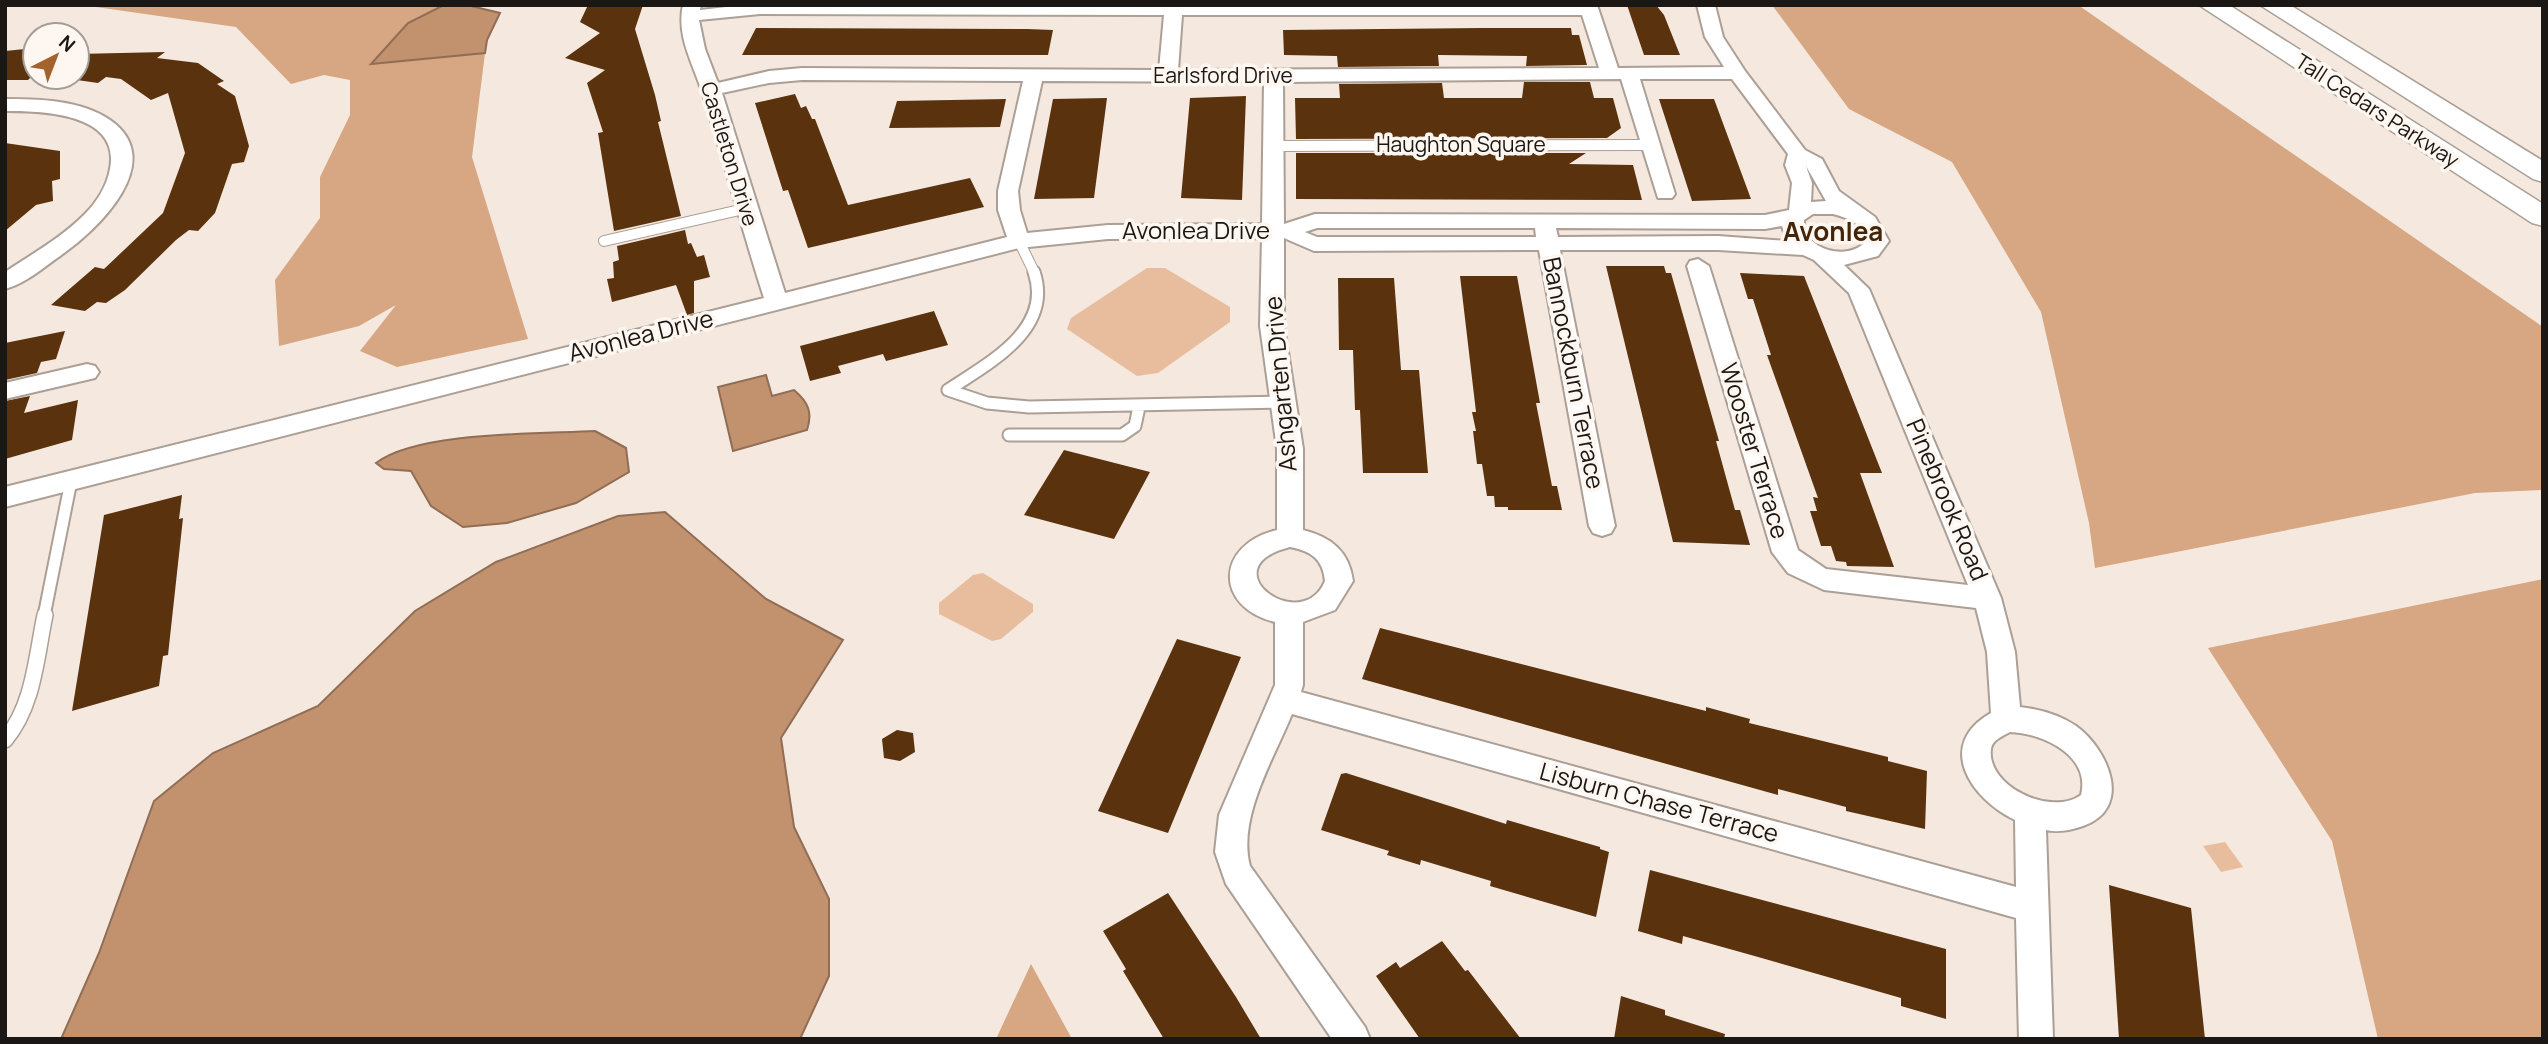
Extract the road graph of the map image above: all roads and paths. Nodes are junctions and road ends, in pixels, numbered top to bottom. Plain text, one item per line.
1 (1706, 5) edge
2 (2211, 5) edge
3 (2272, 5) edge
4 (1173, 8) edge
5 (1588, 8) edge
6 (691, 10) edge
7 (1737, 73) junction
8 (1168, 75) junction
9 (1620, 75) junction
10 (1034, 76) junction
11 (1274, 76) junction
12 (711, 90) junction
13 (5, 105) edge
14 (1648, 145) junction
15 (1274, 146) junction
16 (1798, 155) junction
17 (2543, 173) edge
18 (1665, 194) dead end
19 (744, 209) junction
20 (1796, 214) junction
21 (1858, 215) junction
22 (2543, 217) edge
23 (1278, 231) junction
24 (1546, 231) junction
25 (604, 241) dead end
26 (1019, 242) junction
27 (1815, 252) junction
28 (1870, 253) junction
29 (1698, 267) dead end
30 (5, 282) edge
31 (1858, 289) junction
32 (776, 301) junction
33 (87, 372) dead end
34 (5, 391) edge
35 (1286, 402) junction
36 (1139, 407) junction
37 (1009, 435) dead end
38 (71, 481) junction
39 (5, 497) edge
40 (1602, 526) dead end
41 (1290, 537) junction
42 (1987, 598) junction
43 (1289, 614) junction
44 (1285, 700) junction
45 (2006, 719) junction
46 (5, 740) edge
47 (2030, 813) junction
48 (2034, 907) junction
49 (1353, 1039) edge
50 (2036, 1039) edge

1 - 7 street
2 - 22 main road, Tall Cedars Parkway
3 - 17 main road, Tall Cedars Parkway
4 - 5 street
4 - 6 street
4 - 8 street
5 - 9 street
6 - 12 street, Castleton Drive
7 - 9 street, Earlsford Drive
7 - 16 street
8 - 10 street, Earlsford Drive
8 - 11 street, Earlsford Drive
9 - 11 street, Earlsford Drive
9 - 14 street
10 - 12 street, Earlsford Drive
10 - 26 street
11 - 15 street
12 - 19 street, Castleton Drive
13 - 30 street
14 - 15 lane, Haughton Square
14 - 18 street
15 - 23 street
16 - 20 street
16 - 21 street
19 - 25 lane
19 - 32 street, Castleton Drive
20 - 21 street, Avonlea Drive
20 - 24 street, Avonlea Drive
20 - 27 street, Pinebrook Road
21 - 28 street
23 - 24 street, Avonlea Drive
23 - 26 street, Avonlea Drive
23 - 35 street, Ashgarten Drive
24 - 27 street, Avonlea Drive
24 - 40 street, Bannockburn Terrace
26 - 32 street, Avonlea Drive
26 - 36 lane
27 - 28 street, Avonlea Drive
27 - 31 street, Pinebrook Road
28 - 31 street
29 - 42 street, Wooster Terrace
31 - 42 street, Pinebrook Road
32 - 38 street, Avonlea Drive
33 - 34 street
35 - 36 lane
35 - 41 street, Ashgarten Drive
36 - 37 lane
38 - 39 street, Avonlea Drive
38 - 46 lane
41 - 43 street
41 - 43 street
42 - 45 street, Pinebrook Road
43 - 44 street
44 - 48 street, Lisburn Chase Terrace
44 - 49 street
45 - 47 street
45 - 47 street
47 - 48 street
48 - 50 street

